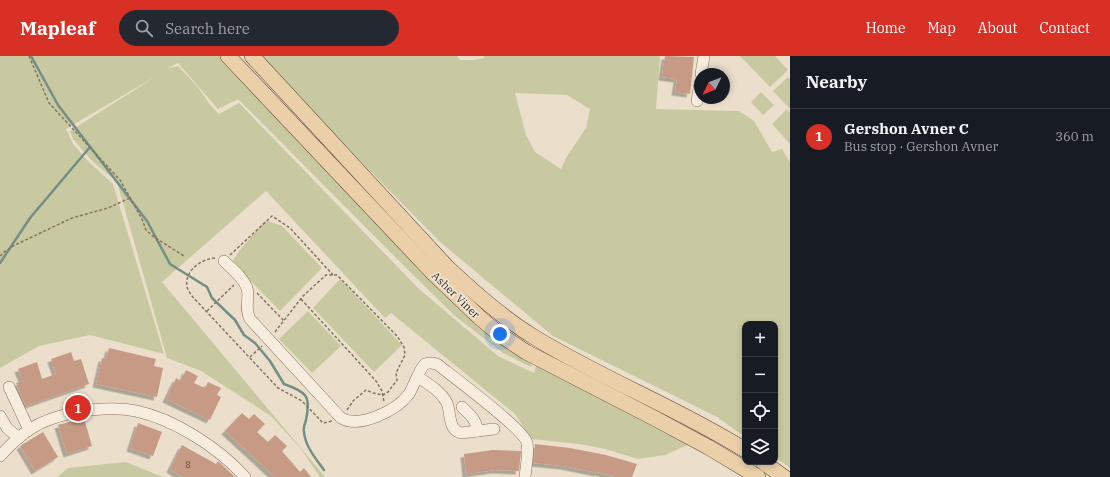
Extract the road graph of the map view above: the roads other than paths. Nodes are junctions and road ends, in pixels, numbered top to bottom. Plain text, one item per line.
1 (228, 56) edge
2 (252, 56) edge
3 (704, 56) edge
4 (702, 68) edge
5 (218, 259) road end
6 (418, 377) junction
7 (9, 387) dead end
8 (462, 407) dead end
9 (0, 416) edge
10 (494, 429) dead end
11 (29, 430) junction
12 (478, 431) junction
13 (19, 438) junction
14 (742, 448) edge
15 (0, 456) edge
16 (767, 465) edge
17 (744, 472) edge
18 (245, 477) edge
19 (525, 477) edge
20 (758, 477) edge
21 (784, 477) edge

1 - 17 main road, Asher Viner
2 - 14 main road, Asher Viner
3 - 4 street
5 - 6 street
6 - 12 street
6 - 19 street
7 - 11 street
8 - 12 street
9 - 13 street
10 - 12 street
11 - 13 street
11 - 18 street
13 - 15 street
16 - 21 main road
17 - 20 main road, Asher Viner

